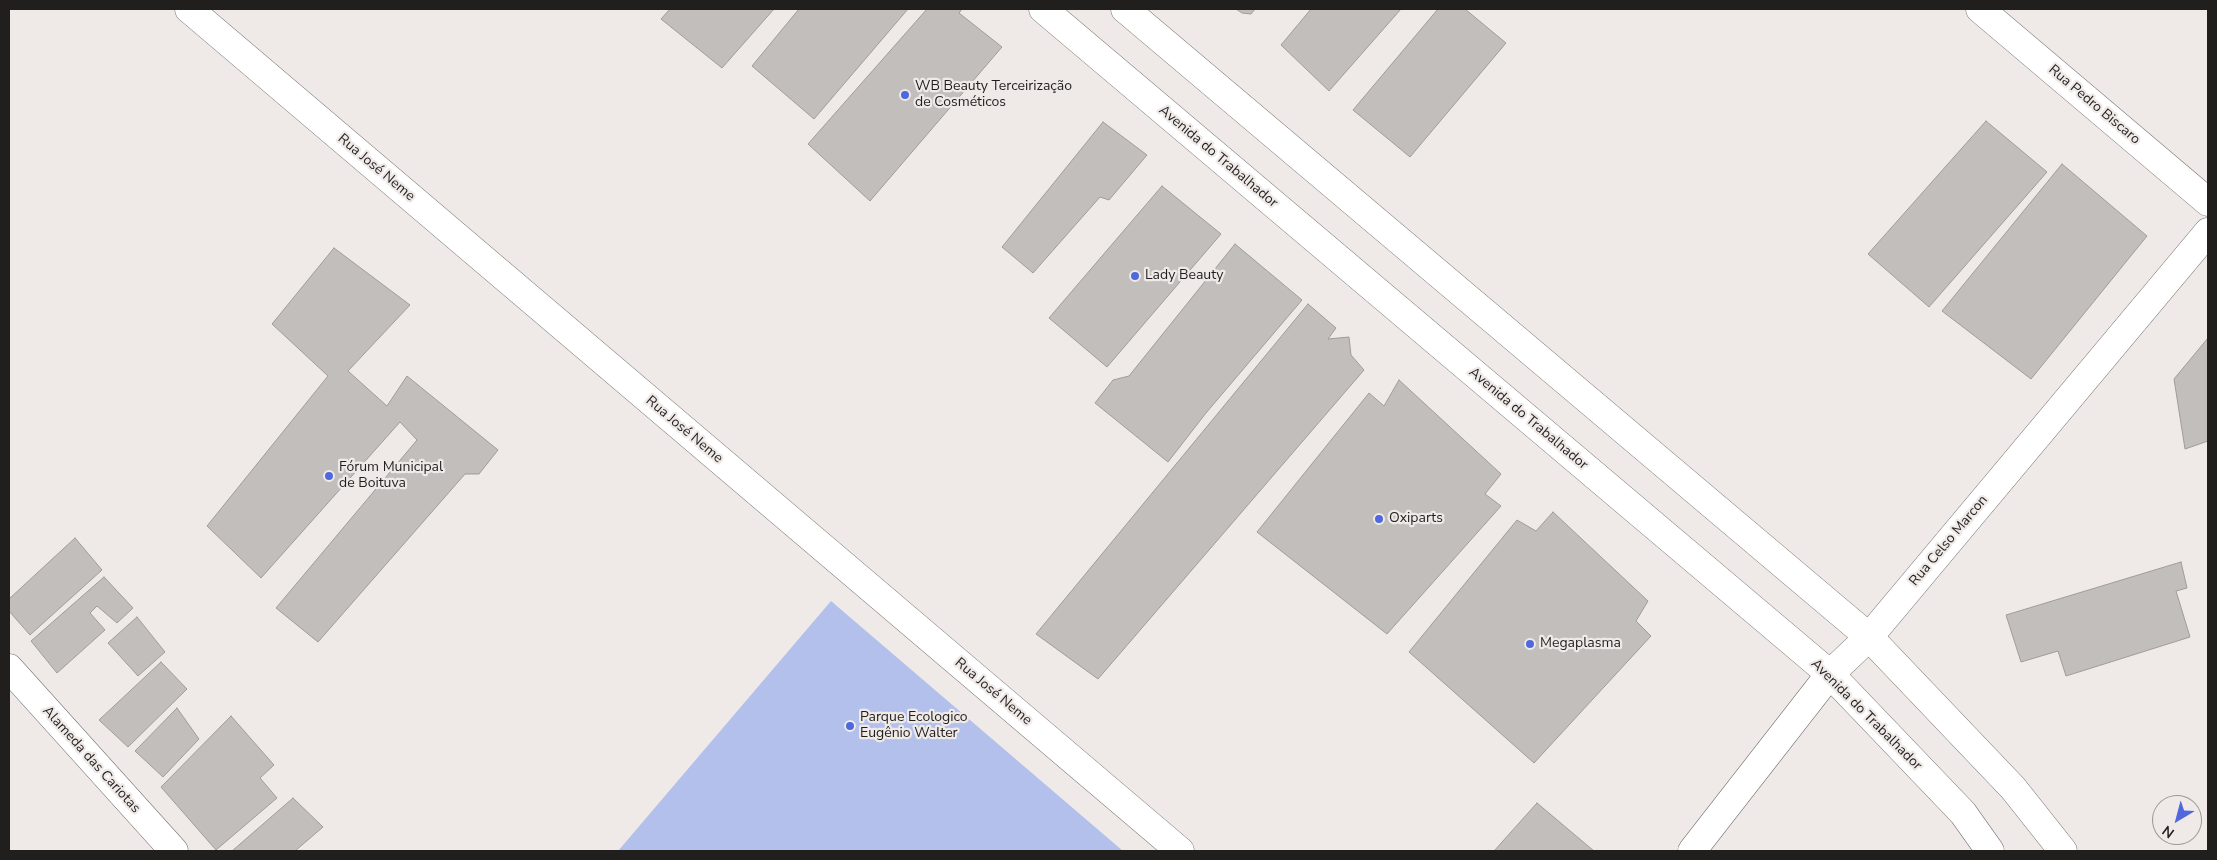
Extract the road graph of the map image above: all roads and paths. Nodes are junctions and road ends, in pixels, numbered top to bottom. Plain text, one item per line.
1 (189, 9) edge
2 (1043, 9) edge
3 (1125, 9) edge
4 (1980, 9) edge
5 (2208, 202) edge
6 (2208, 232) edge
7 (1869, 637) junction
8 (9, 668) edge
9 (1830, 674) junction
10 (174, 851) edge
11 (1180, 851) edge
12 (1692, 851) edge
13 (1990, 851) edge
14 (2063, 851) edge

1 - 11 street, Rua José Neme
2 - 9 street, Avenida do Trabalhador
3 - 7 street
4 - 5 street, Rua Pedro Biscaro
6 - 7 street, Rua Celso Marcon
7 - 9 street, Rua Celso Marcon
7 - 14 street
8 - 10 street, Alameda das Cariotas
9 - 12 street, Rua Celso Marcon
9 - 13 street, Avenida do Trabalhador

